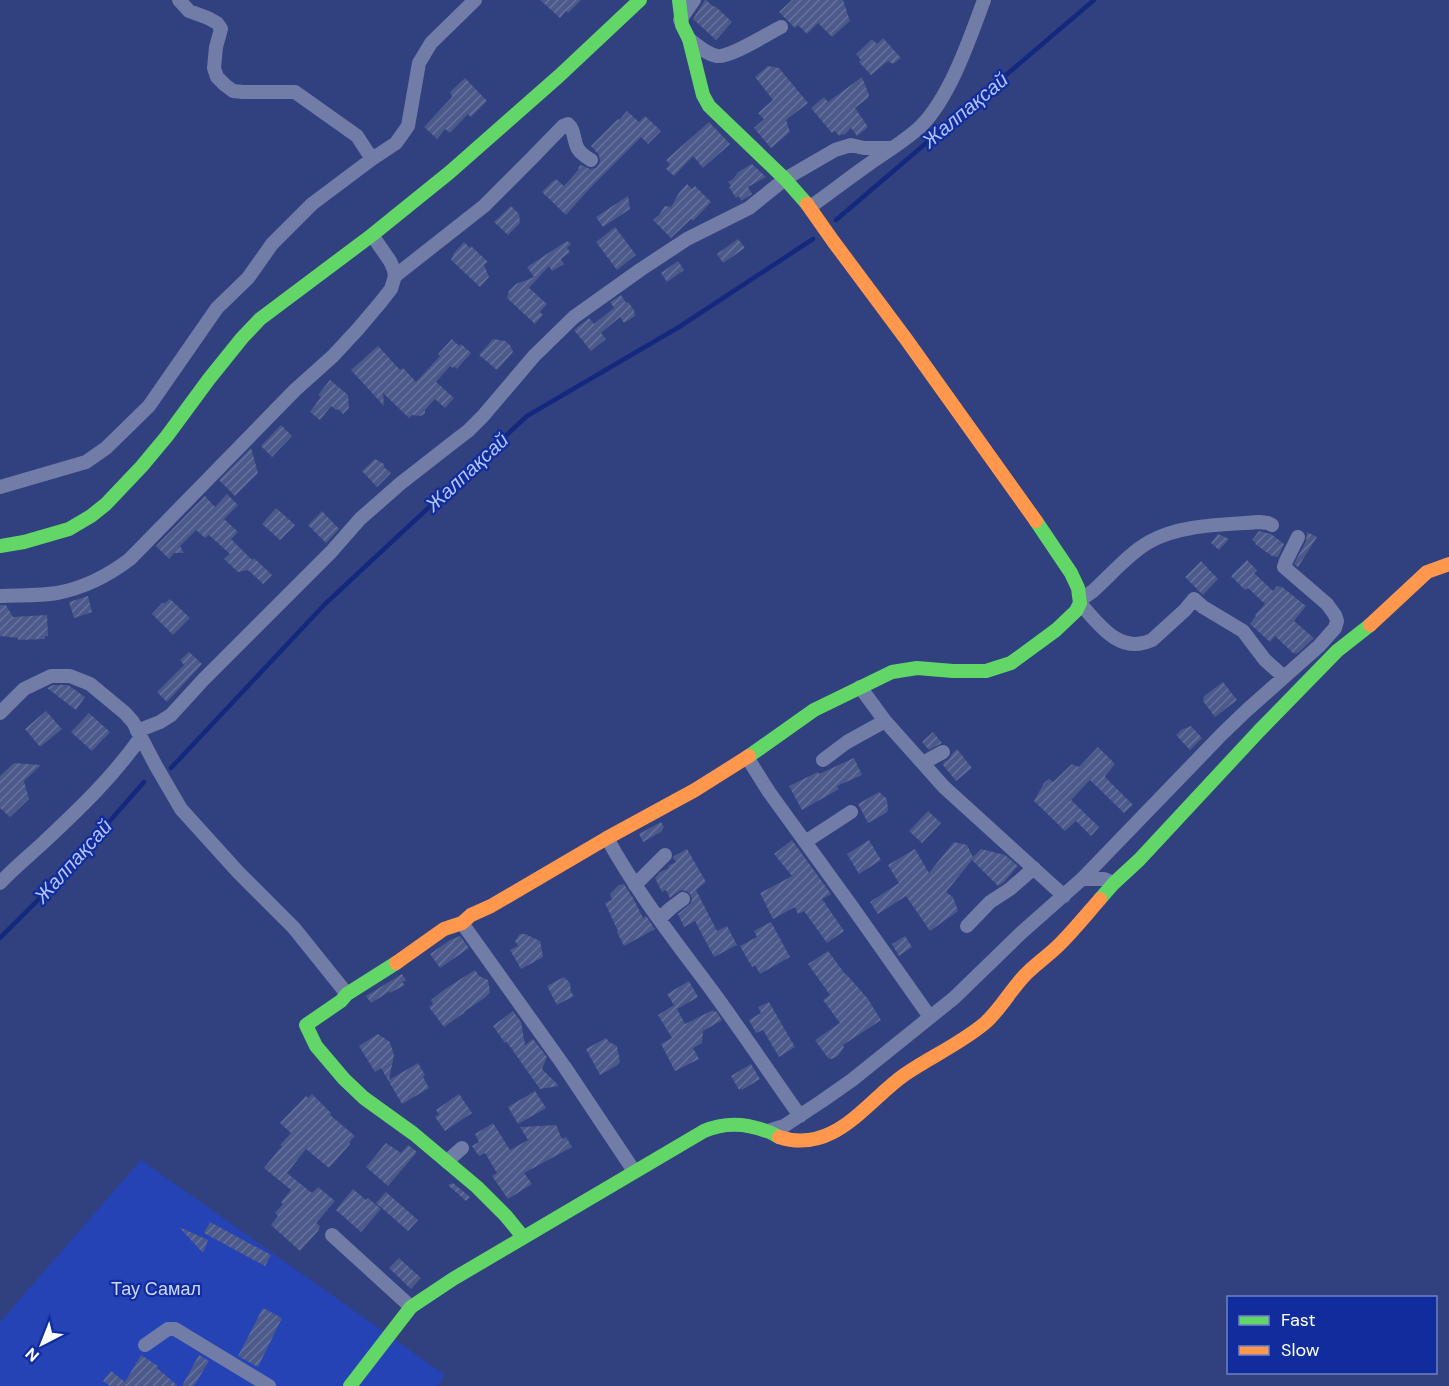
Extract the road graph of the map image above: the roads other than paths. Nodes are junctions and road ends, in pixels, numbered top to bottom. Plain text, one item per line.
1 (178, 0) edge
2 (475, 0) edge
3 (640, 0) edge
4 (680, 0) edge
5 (694, 0) edge
6 (984, 0) edge
7 (680, 20) junction
8 (780, 27) dead end
9 (689, 39) junction
10 (892, 148) junction
11 (372, 159) junction
12 (591, 160) dead end
13 (785, 179) junction
14 (810, 207) junction
15 (372, 235) junction
16 (395, 276) junction
17 (0, 487) edge
18 (1272, 525) dead end
19 (1298, 537) dead end
20 (0, 546) edge
21 (1449, 564) edge
22 (0, 596) edge
23 (1080, 598) junction
24 (1284, 677) junction
25 (860, 687) junction
26 (0, 713) edge
27 (885, 721) junction
28 (139, 734) junction
29 (944, 752) dead end
30 (747, 757) junction
31 (823, 760) dead end
32 (922, 763) junction
33 (851, 812) dead end
34 (607, 838) junction
35 (805, 842) junction
36 (665, 855) dead end
37 (1034, 868) junction
38 (1082, 879) junction
39 (0, 883) edge
40 (1114, 883) junction
41 (635, 885) junction
42 (1064, 896) junction
43 (683, 899) dead end
44 (659, 919) junction
45 (462, 923) junction
46 (967, 926) dead end
47 (347, 994) junction
48 (930, 1017) junction
49 (800, 1116) junction
50 (768, 1131) junction
51 (462, 1148) dead end
52 (447, 1162) junction
53 (634, 1171) junction
54 (332, 1235) dead end
55 (523, 1237) junction
56 (411, 1307) junction
57 (145, 1345) dead end
58 (270, 1386) edge
59 (350, 1386) edge

1 - 11 street
2 - 11 street
3 - 15 street
4 - 7 street
5 - 7 street
6 - 10 street
7 - 9 street
8 - 9 street
9 - 13 street
10 - 13 street
10 - 14 street
11 - 17 street
12 - 16 street
13 - 14 street
13 - 28 street
14 - 23 street
15 - 16 street
15 - 20 street
16 - 22 street
18 - 23 street
19 - 24 street
21 - 40 street
23 - 24 street
23 - 25 street
24 - 38 street
25 - 27 street
25 - 30 street
26 - 28 street
27 - 31 street
27 - 32 street
28 - 39 street
28 - 47 street
29 - 32 street
30 - 34 street
30 - 35 street
32 - 37 street
33 - 35 street
34 - 41 street
34 - 45 street
35 - 48 street
36 - 41 street
37 - 42 street
37 - 46 street
38 - 40 street
38 - 42 street
40 - 50 street
41 - 44 street
42 - 48 street
43 - 44 street
44 - 49 street
45 - 47 street
45 - 53 street
47 - 52 street
48 - 49 street
49 - 50 street
50 - 53 street
51 - 52 street
52 - 55 street
53 - 55 street
54 - 56 street
55 - 56 street
56 - 59 street
57 - 58 street

